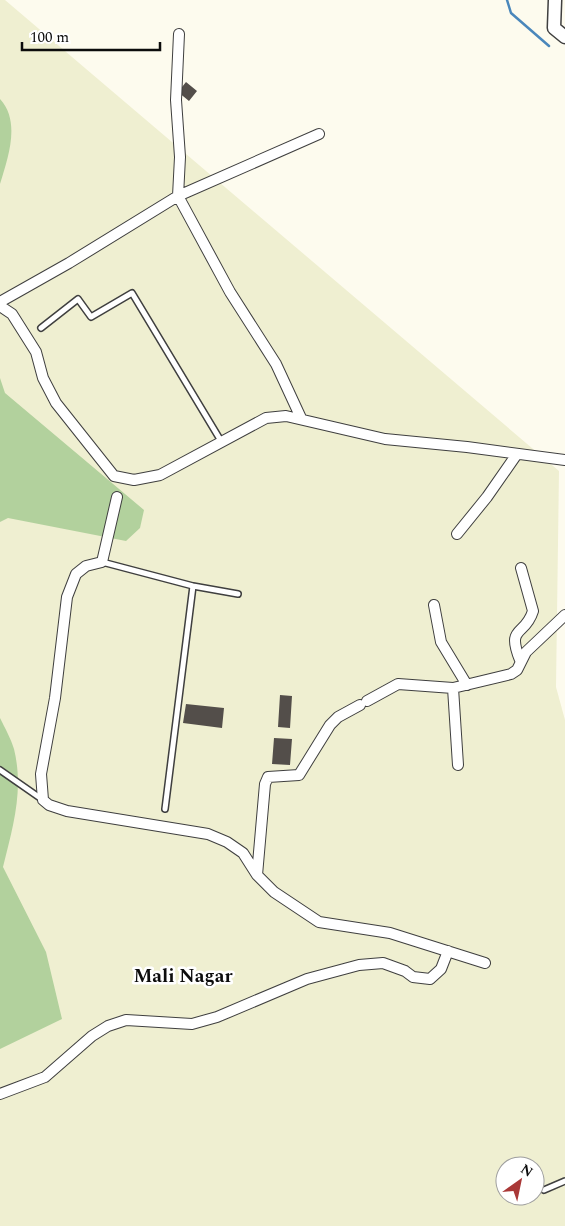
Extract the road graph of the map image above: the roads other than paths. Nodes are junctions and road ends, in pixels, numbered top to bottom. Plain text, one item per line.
1 (555, 0) edge
2 (179, 34) dead end
3 (565, 37) edge
4 (319, 134) dead end
5 (178, 196) junction
6 (0, 304) edge
7 (41, 328) dead end
8 (301, 418) junction
9 (221, 441) junction
10 (517, 454) junction
11 (565, 460) edge
12 (117, 497) dead end
13 (456, 534) dead end
14 (102, 562) junction
15 (521, 568) dead end
16 (193, 586) junction
17 (238, 594) dead end
18 (434, 604) dead end
19 (565, 616) edge
20 (520, 660) junction
21 (468, 684) junction
22 (453, 688) junction
23 (458, 765) dead end
24 (0, 770) edge
25 (43, 800) junction
26 (165, 809) dead end
27 (257, 875) junction
28 (448, 951) junction
29 (485, 963) dead end
30 (0, 1094) edge
31 (565, 1180) edge
32 (545, 1190) edge

1 - 3 street
2 - 5 street
4 - 5 street
5 - 6 street
5 - 8 street
6 - 9 street
7 - 9 lane
8 - 9 street
8 - 10 street
10 - 11 street
10 - 13 street
12 - 14 street
14 - 16 lane
14 - 25 street
15 - 20 street
16 - 17 lane
16 - 26 lane
18 - 21 street
19 - 20 street
20 - 21 street
21 - 22 street
22 - 23 street
22 - 27 street
24 - 25 lane
25 - 27 street
27 - 28 street
28 - 29 street
28 - 30 street
31 - 32 lane

